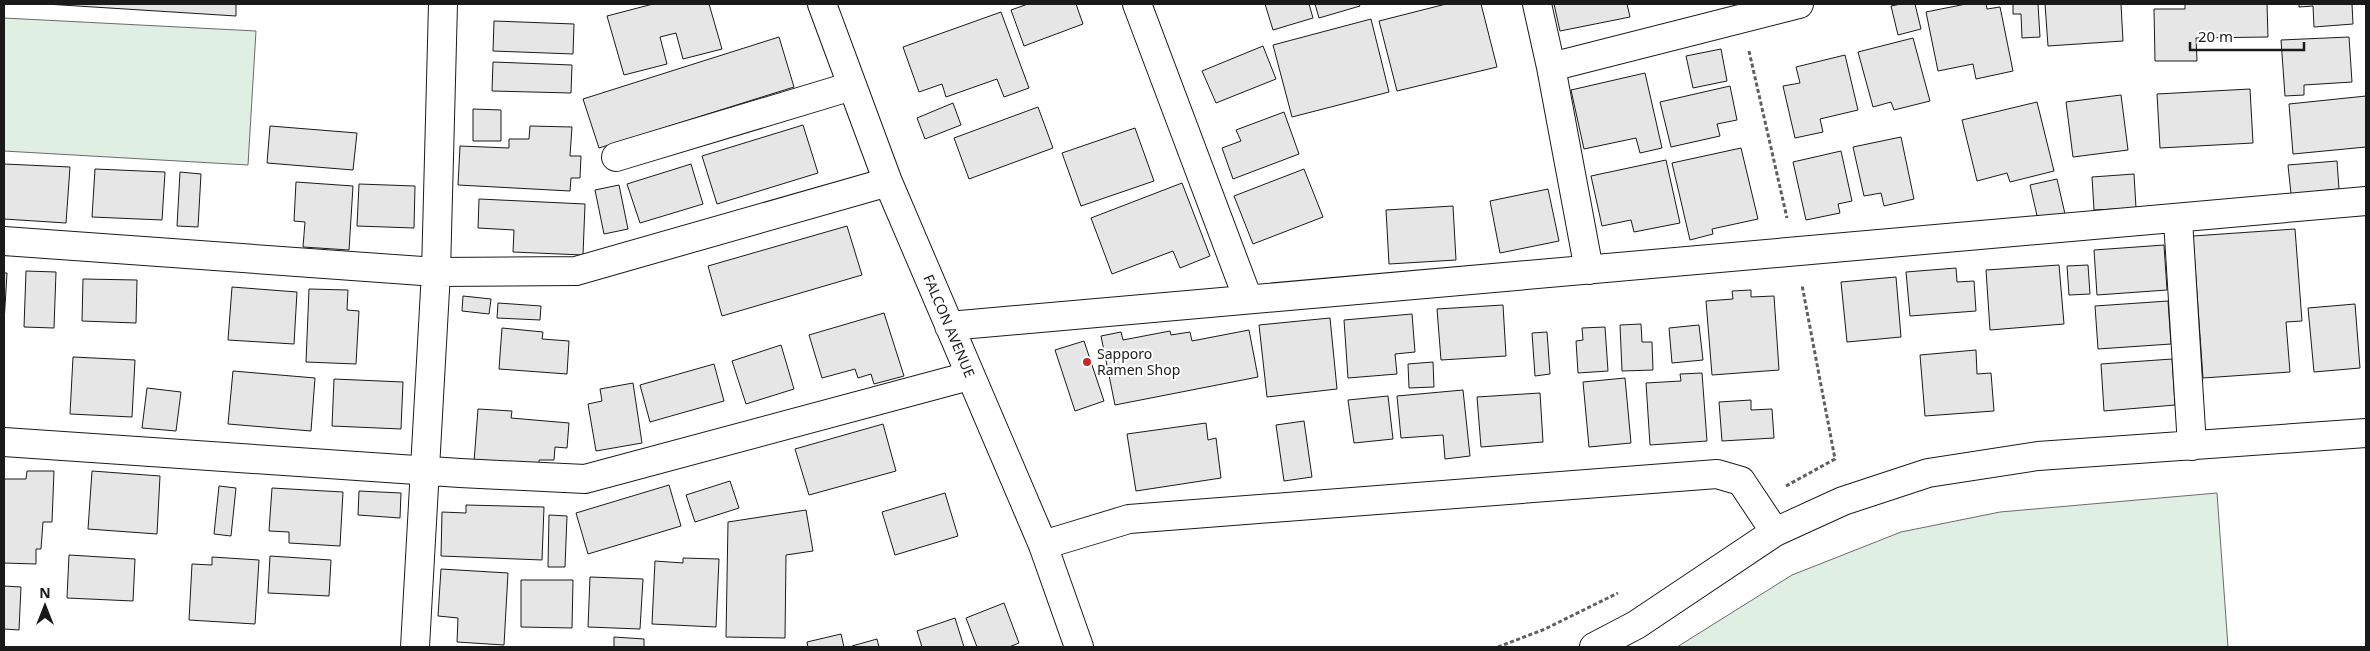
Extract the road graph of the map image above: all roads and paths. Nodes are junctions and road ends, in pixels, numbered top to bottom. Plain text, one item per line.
1 (443, 4) edge
2 (822, 4) edge
3 (1137, 4) edge
4 (1537, 4) edge
5 (1799, 4) edge
6 (1741, 18) junction
7 (1551, 68) junction
8 (852, 86) junction
9 (616, 157) dead end
10 (888, 182) junction
11 (2366, 201) edge
12 (2178, 220) junction
13 (4, 241) edge
14 (1796, 253) junction
15 (1589, 270) junction
16 (436, 272) junction
17 (1248, 299) junction
18 (949, 326) junction
19 (969, 376) junction
20 (2366, 433) edge
21 (4, 442) edge
22 (2192, 446) junction
23 (426, 470) junction
24 (1756, 503) junction
25 (1775, 532) junction
26 (1043, 545) junction
27 (1621, 592) dead end
28 (415, 647) edge
29 (1079, 647) edge
30 (1498, 647) edge
31 (1594, 647) edge

1 - 16 street
2 - 8 street, FALCON AVENUE
3 - 17 street
4 - 7 street
5 - 6 street
6 - 7 street
6 - 14 path
7 - 15 street
8 - 9 street
8 - 10 street, FALCON AVENUE
10 - 16 street
10 - 18 street, FALCON AVENUE
11 - 12 street
12 - 14 street
12 - 22 street
13 - 16 street
14 - 15 street
14 - 24 path
15 - 17 street
16 - 23 street
17 - 18 street
18 - 19 street, FALCON AVENUE
19 - 23 street
19 - 26 street, FALCON AVENUE
20 - 22 street
21 - 23 street
22 - 25 street
23 - 28 street
24 - 25 street
24 - 26 street
25 - 31 street
26 - 29 street, FALCON AVENUE
27 - 30 path

